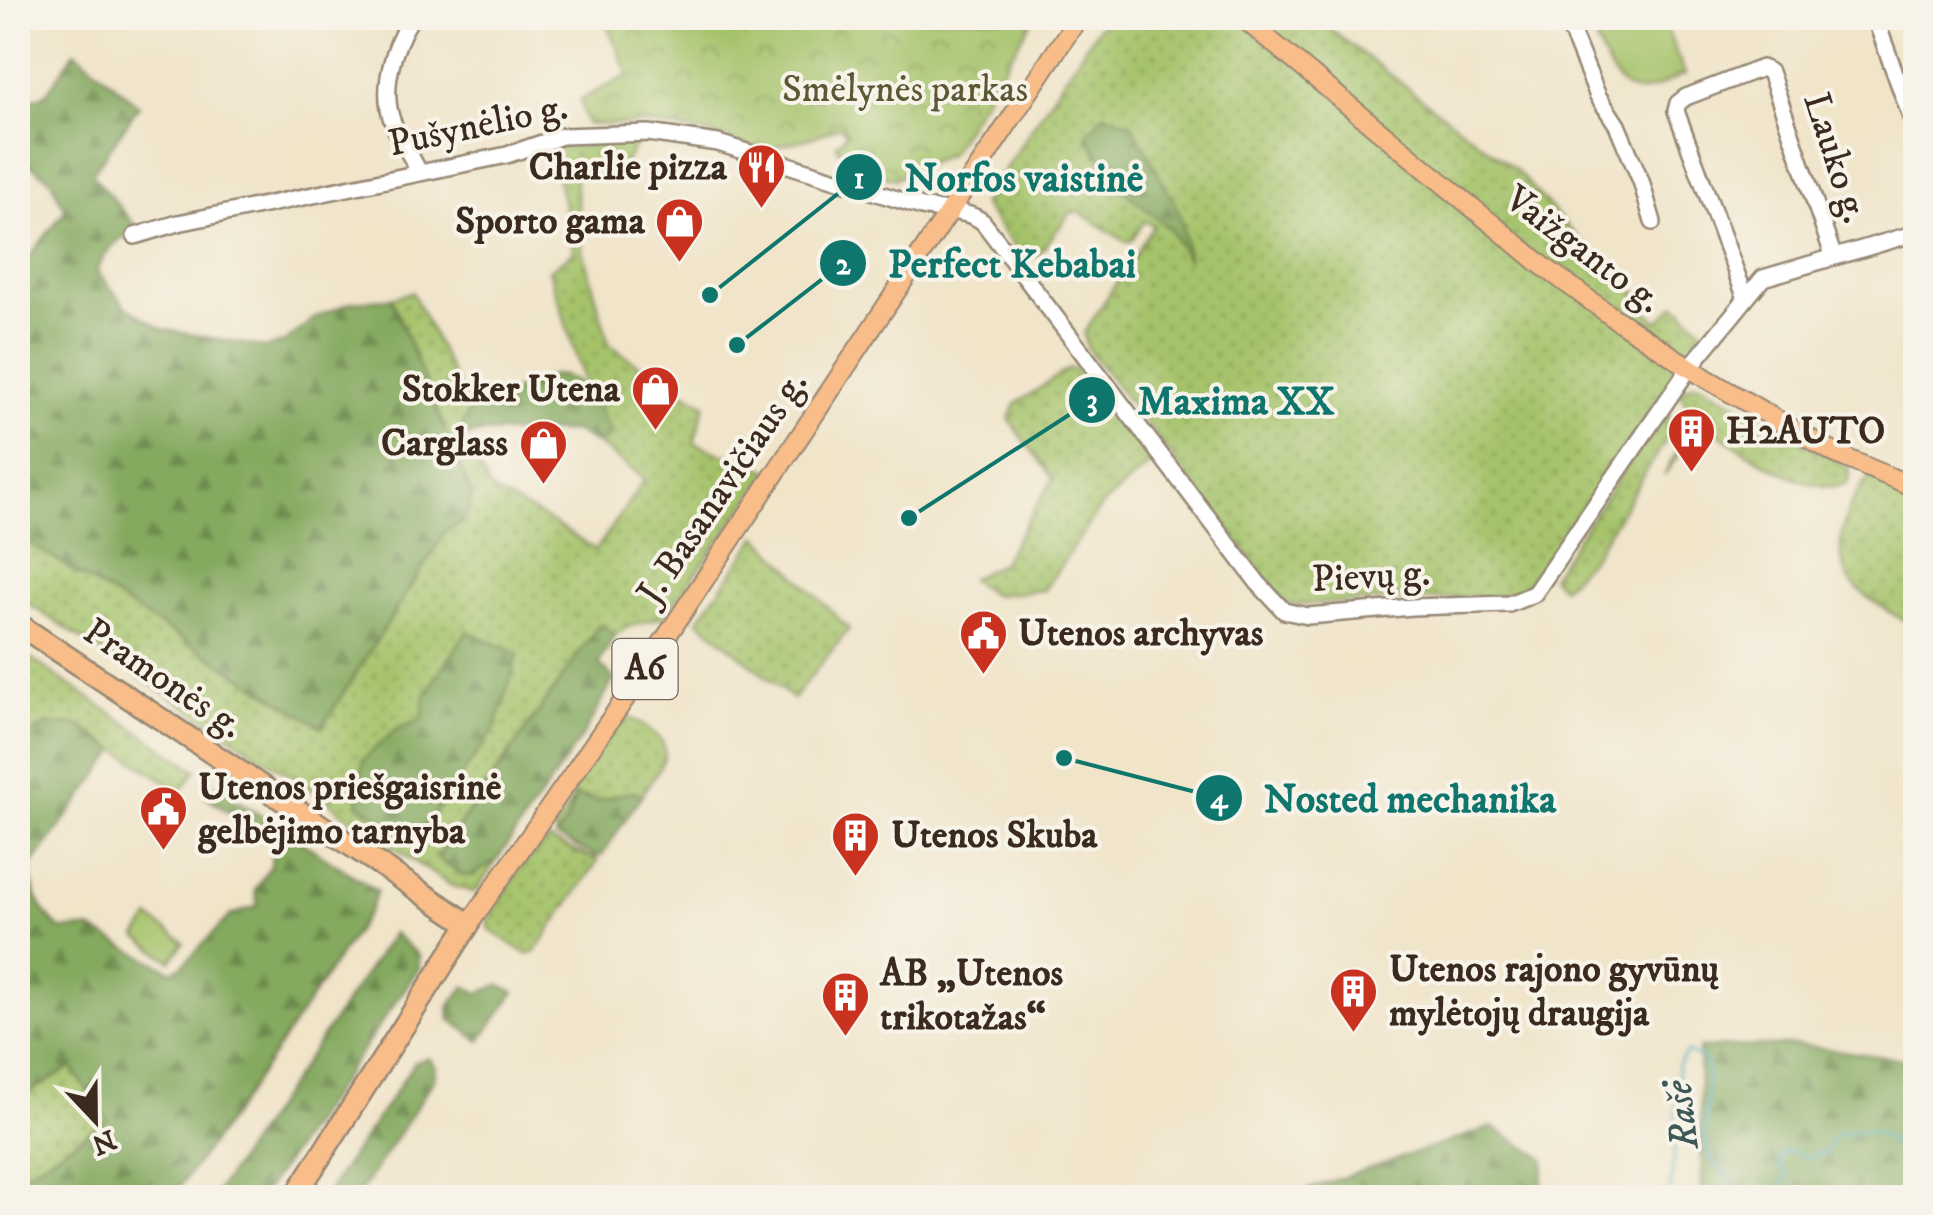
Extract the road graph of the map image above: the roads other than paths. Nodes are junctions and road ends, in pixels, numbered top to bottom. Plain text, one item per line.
1 (411, 18) edge
2 (1078, 18) edge
3 (1243, 18) edge
4 (1566, 18) edge
5 (1875, 18) edge
6 (1916, 131) edge
7 (418, 172) junction
8 (949, 213) junction
9 (1653, 222) dead end
10 (1916, 233) edge
11 (135, 236) dead end
12 (1833, 255) junction
13 (1745, 296) junction
14 (1690, 367) junction
15 (1916, 488) edge
16 (18, 624) edge
17 (469, 924) junction
18 (294, 1198) edge

1 - 7 street
2 - 8 main road, J. Basanavičiaus g. / A6
3 - 14 main road, Vaižganto g.
4 - 9 street
5 - 6 street
7 - 8 street, Pušynėlio g.
7 - 11 street, Pušynėlio g.
8 - 14 street, Pievų g.
8 - 17 main road, J. Basanavičiaus g. / A6
10 - 12 street
12 - 13 street
12 - 13 street, Lauko g.
13 - 14 street
14 - 15 main road, Vaižganto g.
16 - 17 highway, Pramonės g.
17 - 18 highway, J. Basanavičiaus g. / A6

